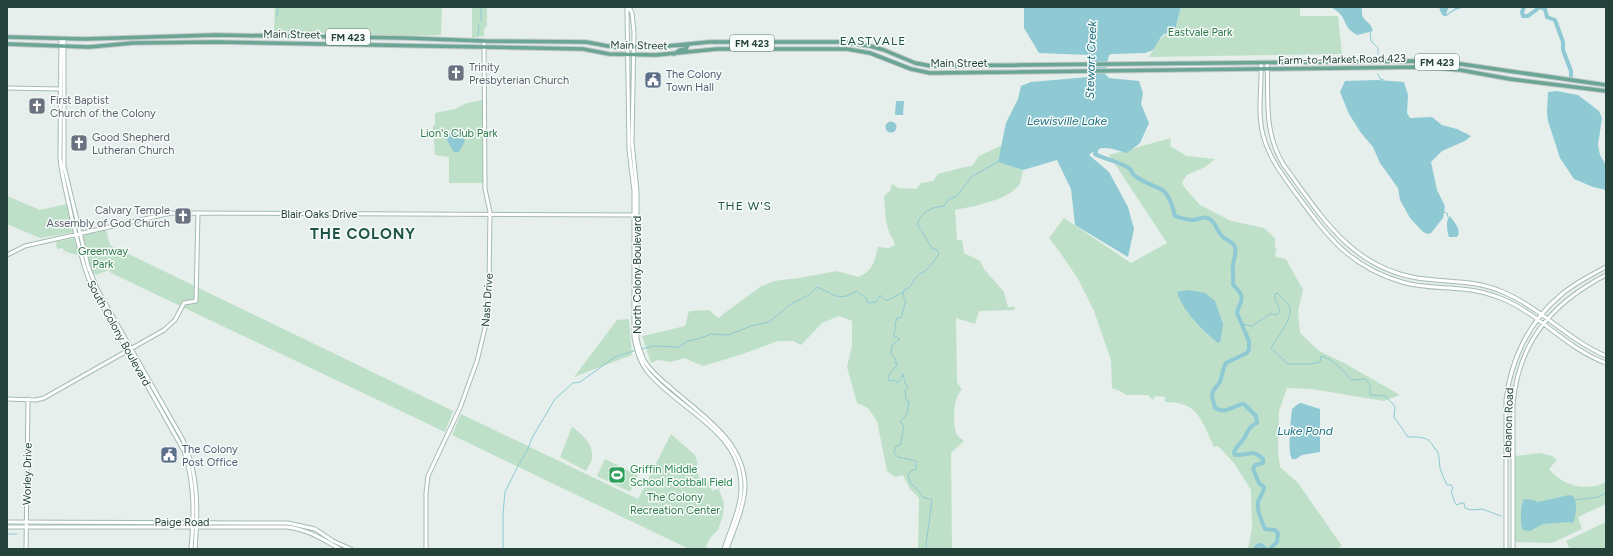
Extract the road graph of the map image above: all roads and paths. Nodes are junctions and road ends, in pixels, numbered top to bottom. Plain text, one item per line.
1 (628, 7) edge
2 (7, 37) edge
3 (132, 37) junction
4 (406, 38) junction
5 (62, 39) junction
6 (484, 41) junction
7 (133, 42) junction
8 (7, 44) edge
9 (688, 44) junction
10 (406, 45) junction
11 (62, 46) junction
12 (627, 47) junction
13 (634, 47) junction
14 (484, 48) junction
15 (673, 54) junction
16 (627, 55) junction
17 (634, 55) junction
18 (1413, 60) junction
19 (1261, 62) junction
20 (1267, 62) junction
21 (1413, 66) junction
22 (1261, 69) junction
23 (1268, 69) junction
24 (1506, 71) junction
25 (1505, 79) junction
26 (1606, 85) edge
27 (7, 88) edge
28 (62, 90) junction
29 (1606, 91) edge
30 (198, 213) junction
31 (490, 215) junction
32 (635, 215) junction
33 (78, 233) junction
34 (7, 255) edge
35 (1606, 267) edge
36 (1606, 275) edge
37 (1475, 283) junction
38 (1496, 289) junction
39 (1473, 290) junction
40 (1493, 296) junction
41 (1542, 314) junction
42 (1547, 318) junction
43 (1538, 319) junction
44 (1543, 323) junction
45 (130, 349) junction
46 (1606, 356) edge
47 (1606, 363) edge
48 (7, 399) edge
49 (28, 399) junction
50 (160, 403) junction
51 (191, 459) junction
52 (188, 462) junction
53 (741, 468) junction
54 (193, 477) junction
55 (7, 522) edge
56 (26, 522) junction
57 (160, 522) junction
58 (194, 522) junction
59 (237, 522) junction
60 (7, 527) edge
61 (26, 527) junction
62 (161, 527) junction
63 (194, 527) junction
64 (236, 527) junction
65 (26, 549) edge
66 (191, 549) edge
67 (195, 549) edge
68 (340, 549) edge
69 (351, 549) edge
70 (426, 549) edge
71 (724, 549) edge
72 (727, 549) edge
73 (1506, 549) edge
74 (1513, 549) edge

1 - 12 main road, North Colony Boulevard
1 - 13 main road, North Colony Boulevard
2 - 5 main road, Main Street / FM 423
3 - 4 main road, Main Street / FM 423
3 - 5 main road, Main Street / FM 423
3 - 7 main road
4 - 6 main road, Main Street / FM 423
4 - 10 main road
5 - 11 main road, South Colony Boulevard
6 - 12 main road, Main Street / FM 423
6 - 14 main road, Nash Drive
7 - 10 main road, Main Street / FM 423
7 - 11 main road, Main Street / FM 423
8 - 11 main road, Main Street / FM 423
9 - 13 main road, Main Street / FM 423
9 - 15 main road
9 - 19 main road, Main Street / FM 423
10 - 14 main road, Main Street / FM 423
11 - 28 main road, South Colony Boulevard
12 - 13 main road, Main Street / FM 423
12 - 16 main road, North Colony Boulevard
13 - 17 main road, North Colony Boulevard
14 - 16 main road, Main Street / FM 423
14 - 31 main road, Nash Drive
15 - 17 main road, Main Street / FM 423
15 - 22 main road, Main Street / FM 423
16 - 17 main road, Main Street / FM 423
16 - 32 main road, North Colony Boulevard
17 - 32 main road, North Colony Boulevard
18 - 20 main road, FM 423
18 - 21 main road
18 - 24 main road, FM 423
19 - 20 main road, Main Street / FM 423
19 - 22 main road
20 - 23 main road
21 - 23 main road, Farm-to-Market Road 423 / FM 423
21 - 25 main road, Farm-to-Market Road 423 / FM 423
22 - 23 main road, Main Street / FM 423
22 - 39 main road
23 - 37 main road
24 - 25 main road
24 - 26 main road, FM 423
25 - 29 main road, Farm-to-Market Road 423 / FM 423
27 - 28 main road
28 - 33 main road, South Colony Boulevard
30 - 31 main road, Blair Oaks Drive
30 - 33 main road, Blair Oaks Drive
30 - 45 main road
31 - 32 main road, Blair Oaks Drive
31 - 70 main road, Nash Drive
32 - 53 main road, North Colony Boulevard
33 - 34 main road, Blair Oaks Drive
33 - 45 main road, South Colony Boulevard
35 - 41 main road, Lebanon Road
36 - 42 main road, Lebanon Road
37 - 38 main road
37 - 39 main road
38 - 40 main road
38 - 41 main road
39 - 40 main road
40 - 43 main road
41 - 42 main road
41 - 43 main road, Lebanon Road
42 - 44 main road, Lebanon Road
42 - 46 main road
43 - 44 main road
43 - 73 main road, Lebanon Road
44 - 47 main road
44 - 74 main road, Lebanon Road
45 - 49 main road
45 - 50 main road, South Colony Boulevard
48 - 49 main road
49 - 56 main road, Worley Drive
50 - 51 main road, South Colony Boulevard
50 - 52 main road, South Colony Boulevard
51 - 52 main road
51 - 54 main road, South Colony Boulevard
52 - 54 main road, South Colony Boulevard
53 - 71 main road, North Colony Boulevard
53 - 72 main road, North Colony Boulevard
54 - 58 main road, South Colony Boulevard
55 - 56 main road, Paige Road
56 - 57 main road, Paige Road
56 - 61 main road, Worley Drive
57 - 58 main road, Paige Road
57 - 62 main road
58 - 59 main road, Paige Road
58 - 63 main road, South Colony Boulevard
59 - 64 main road
59 - 69 main road, Paige Road
60 - 61 main road, Paige Road
61 - 62 main road, Paige Road
61 - 65 main road, Worley Drive
62 - 63 main road, Paige Road
63 - 64 main road, Paige Road
63 - 66 main road, South Colony Boulevard
63 - 67 main road, South Colony Boulevard
64 - 68 main road, Paige Road

